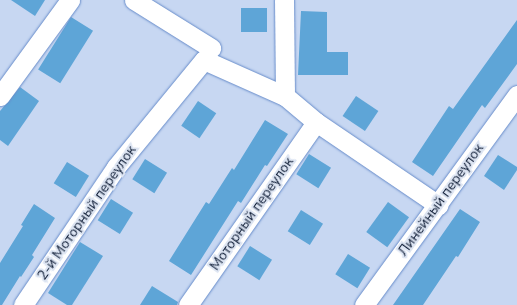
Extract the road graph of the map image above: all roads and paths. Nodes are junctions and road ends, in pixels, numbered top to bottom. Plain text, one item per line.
1 (70, 0) edge
2 (134, 0) edge
3 (284, 0) edge
4 (211, 48) dead end
5 (517, 95) edge
6 (0, 96) edge
7 (285, 96) junction
8 (316, 122) junction
9 (438, 205) junction
10 (23, 305) edge
11 (188, 305) edge
12 (364, 305) edge

1 - 6 street
2 - 4 street
3 - 7 street
5 - 9 street, Линейный переулок
7 - 8 street
7 - 10 street, 2-й Моторный переулок
8 - 9 street
8 - 11 street, Моторный переулок
9 - 12 street, Линейный переулок

